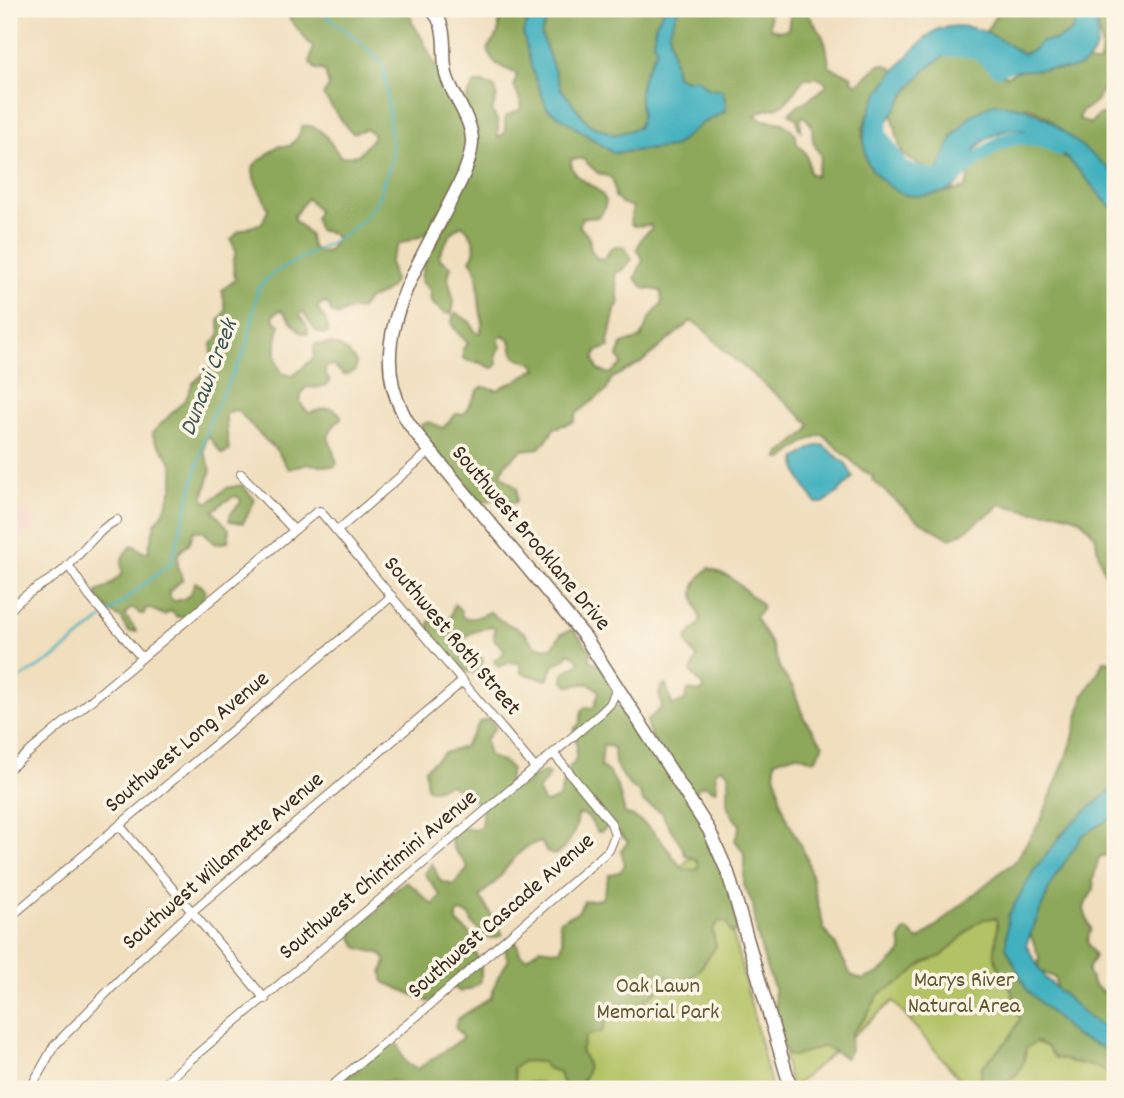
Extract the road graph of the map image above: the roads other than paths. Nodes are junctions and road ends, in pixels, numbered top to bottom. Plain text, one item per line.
1 (431, 9) edge
2 (429, 451) junction
3 (241, 474) dead end
4 (117, 520) dead end
5 (294, 530) junction
6 (338, 530) junction
7 (68, 565) junction
8 (392, 596) junction
9 (11, 609) dead end
10 (142, 658) junction
11 (463, 681) junction
12 (617, 689) junction
13 (553, 753) junction
14 (535, 768) junction
15 (9, 769) edge
16 (120, 826) junction
17 (192, 912) junction
18 (9, 918) edge
19 (265, 999) junction
20 (30, 1089) edge
21 (160, 1089) edge
22 (328, 1089) edge
23 (791, 1089) edge

1 - 2 street, Southwest Brooklane Drive
2 - 6 street
2 - 12 street, Southwest Brooklane Drive
3 - 5 street
4 - 7 street
5 - 6 street
5 - 10 street
6 - 8 street, Southwest Roth Street
7 - 9 street
7 - 10 street
8 - 11 street, Southwest Roth Street
8 - 16 street, Southwest Long Avenue
10 - 15 street
11 - 14 street, Southwest Roth Street
11 - 17 street, Southwest Willamette Avenue
12 - 13 street, Southwest Chintimini Avenue
12 - 23 street, Southwest Brooklane Drive
13 - 14 street, Southwest Chintimini Avenue
13 - 22 street, Southwest Cascade Avenue
14 - 19 street, Southwest Chintimini Avenue
16 - 17 street
16 - 18 street, Southwest Long Avenue
17 - 19 street
17 - 20 street, Southwest Willamette Avenue
19 - 21 street, Southwest Chintimini Avenue

